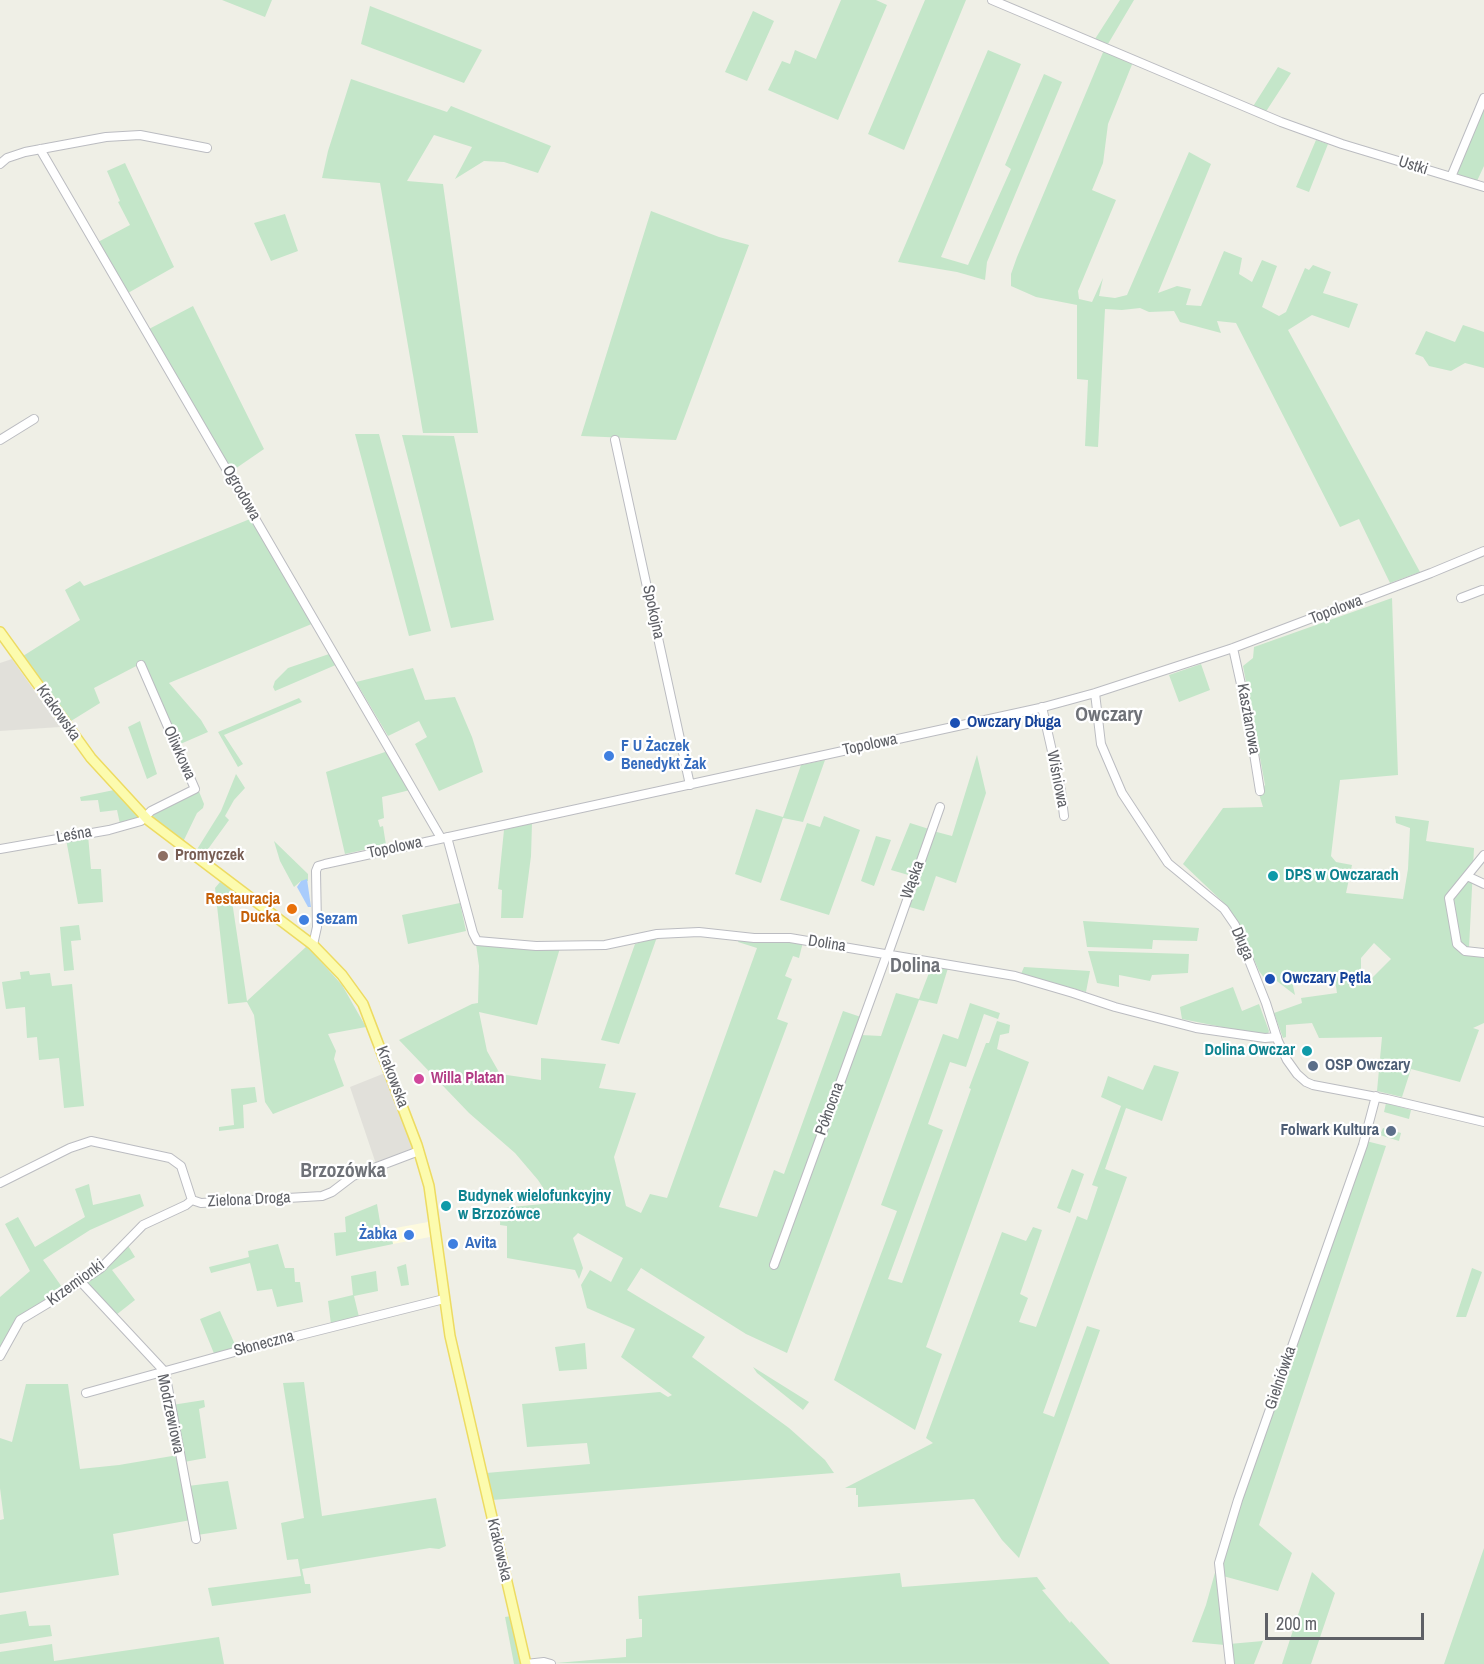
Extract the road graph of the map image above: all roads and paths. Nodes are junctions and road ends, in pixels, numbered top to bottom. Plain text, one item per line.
1 (992, 0) edge
2 (1484, 98) edge
3 (207, 148) dead end
4 (40, 149) junction
5 (0, 164) edge
6 (1451, 177) junction
7 (1484, 188) edge
8 (34, 419) dead end
9 (0, 440) edge
10 (615, 440) dead end
11 (1484, 551) edge
12 (1482, 590) dead end
13 (1461, 598) dead end
14 (0, 632) edge
15 (1233, 648) junction
16 (141, 665) dead end
17 (1095, 693) junction
18 (1042, 707) junction
19 (690, 785) junction
20 (1260, 791) dead end
21 (940, 807) dead end
22 (145, 816) junction
23 (1064, 816) dead end
24 (444, 838) junction
25 (0, 849) edge
26 (1484, 855) edge
27 (1467, 876) junction
28 (1484, 884) edge
29 (313, 945) junction
30 (1484, 953) edge
31 (887, 954) junction
32 (1277, 1037) junction
33 (1376, 1096) junction
34 (1484, 1122) edge
35 (419, 1151) junction
36 (0, 1183) edge
37 (192, 1200) junction
38 (774, 1265) dead end
39 (81, 1282) junction
40 (444, 1299) junction
41 (0, 1356) edge
42 (165, 1372) junction
43 (86, 1393) dead end
44 (196, 1539) dead end
45 (526, 1664) edge
46 (551, 1664) edge
47 (1230, 1664) edge

1 - 6 street, Ustki
2 - 6 street
3 - 4 street
4 - 5 street
4 - 24 street, Ogrodowa
6 - 7 street, Ustki
8 - 9 street
10 - 19 street, Spokojna
11 - 15 street, Topolowa
12 - 13 street
14 - 22 main road, Krakowska
15 - 17 street, Topolowa
15 - 20 street, Kasztanowa
16 - 22 street, Oliwkowa
17 - 18 street, Topolowa
17 - 32 street, Długa
18 - 19 street, Topolowa
18 - 23 street, Wiśniowa
19 - 24 street, Topolowa
21 - 31 street, Wąska
22 - 25 street, Leśna
22 - 29 main road, Krakowska
24 - 29 street, Topolowa
24 - 31 street, Dolina
26 - 27 street
27 - 28 street
27 - 30 street
29 - 35 main road, Krakowska
31 - 32 street, Dolina
31 - 38 street, Północna
32 - 33 street, Długa
33 - 34 street, Długa
33 - 47 street, Gielniówka
35 - 37 street, Zielona Droga
35 - 40 main road, Krakowska
36 - 37 street, Zielona Droga
37 - 39 street, Krzemionki
39 - 41 street, Krzemionki
39 - 42 street, Modrzewiowa
40 - 42 street, Słoneczna
40 - 45 main road, Krakowska
42 - 43 street, Słoneczna
42 - 44 street, Modrzewiowa
45 - 46 street

